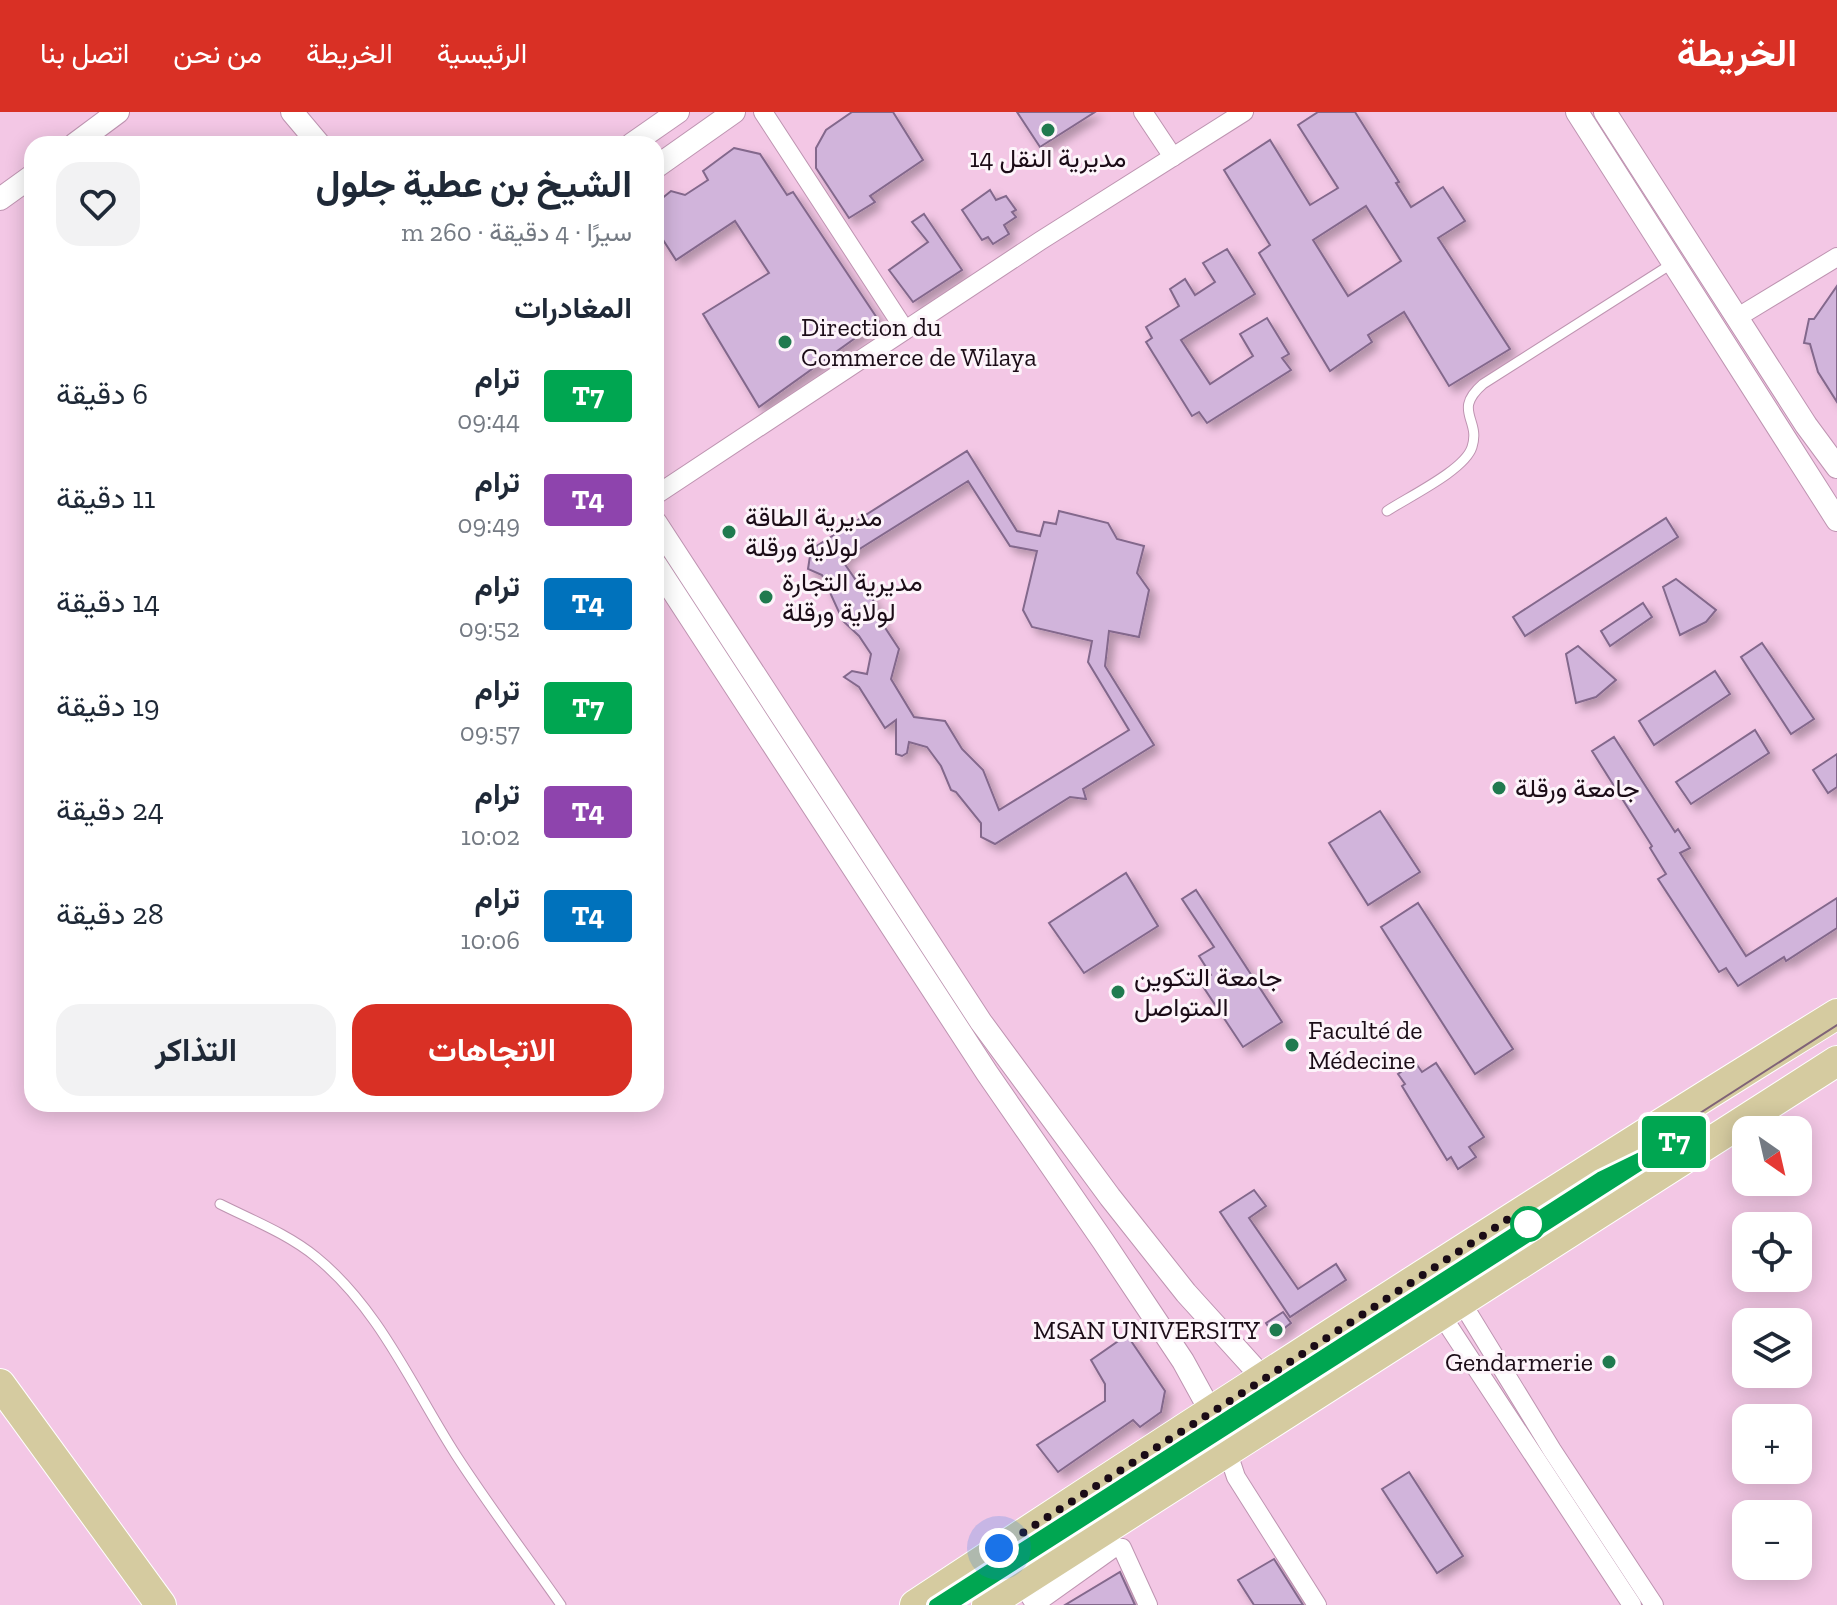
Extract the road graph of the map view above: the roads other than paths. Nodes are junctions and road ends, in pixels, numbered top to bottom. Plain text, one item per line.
1 (118, 112) edge
2 (292, 112) edge
3 (678, 112) edge
4 (734, 112) edge
5 (763, 112) edge
6 (1143, 112) edge
7 (1244, 112) edge
8 (1577, 112) edge
9 (1605, 112) edge
10 (86, 136) edge
11 (312, 136) edge
12 (644, 136) edge
13 (1634, 156) junction
14 (1173, 157) junction
15 (664, 161) edge
16 (1613, 169) junction
17 (24, 182) edge
18 (0, 199) edge
19 (1837, 257) edge
20 (1673, 263) junction
21 (1738, 317) junction
22 (905, 330) junction
23 (1778, 380) junction
24 (1756, 394) junction
25 (1837, 467) edge
26 (664, 490) edge
27 (1387, 511) dead end
28 (1837, 520) edge
29 (664, 535) edge
30 (664, 577) edge
31 (857, 832) junction
32 (838, 845) junction
33 (943, 964) junction
34 (924, 976) junction
35 (1837, 1014) edge
36 (1837, 1061) edge
37 (220, 1204) dead end
38 (1454, 1318) junction
39 (1264, 1379) junction
40 (0, 1384) edge
41 (1292, 1410) junction
42 (1211, 1412) junction
43 (0, 1418) edge
44 (1228, 1453) junction
45 (1030, 1597) edge
46 (136, 1605) edge
47 (161, 1605) edge
48 (561, 1605) edge
49 (915, 1605) edge
50 (987, 1605) edge
51 (1148, 1605) edge
52 (1317, 1605) edge
53 (1632, 1605) edge
54 (1654, 1605) edge

1 - 10 street
2 - 11 street
3 - 12 street
4 - 15 street
5 - 22 street
6 - 14 street
7 - 14 street
8 - 16 street
9 - 13 street
13 - 16 street
13 - 21 street
14 - 22 street
16 - 20 street
17 - 18 street
19 - 21 street
20 - 24 street
20 - 27 lane
21 - 23 street
22 - 26 street
23 - 24 street
23 - 25 street
24 - 28 street
29 - 31 street
30 - 32 street
31 - 32 street
31 - 33 street
32 - 34 street
33 - 34 street
33 - 39 street
34 - 42 street
35 - 39 main road
36 - 38 main road
37 - 48 lane
38 - 41 main road
38 - 53 street
38 - 54 street
39 - 41 street
39 - 42 main road
40 - 47 main road
41 - 44 main road
42 - 44 street
42 - 49 main road
43 - 46 main road
44 - 45 main road
44 - 52 street
45 - 50 main road
45 - 51 street

